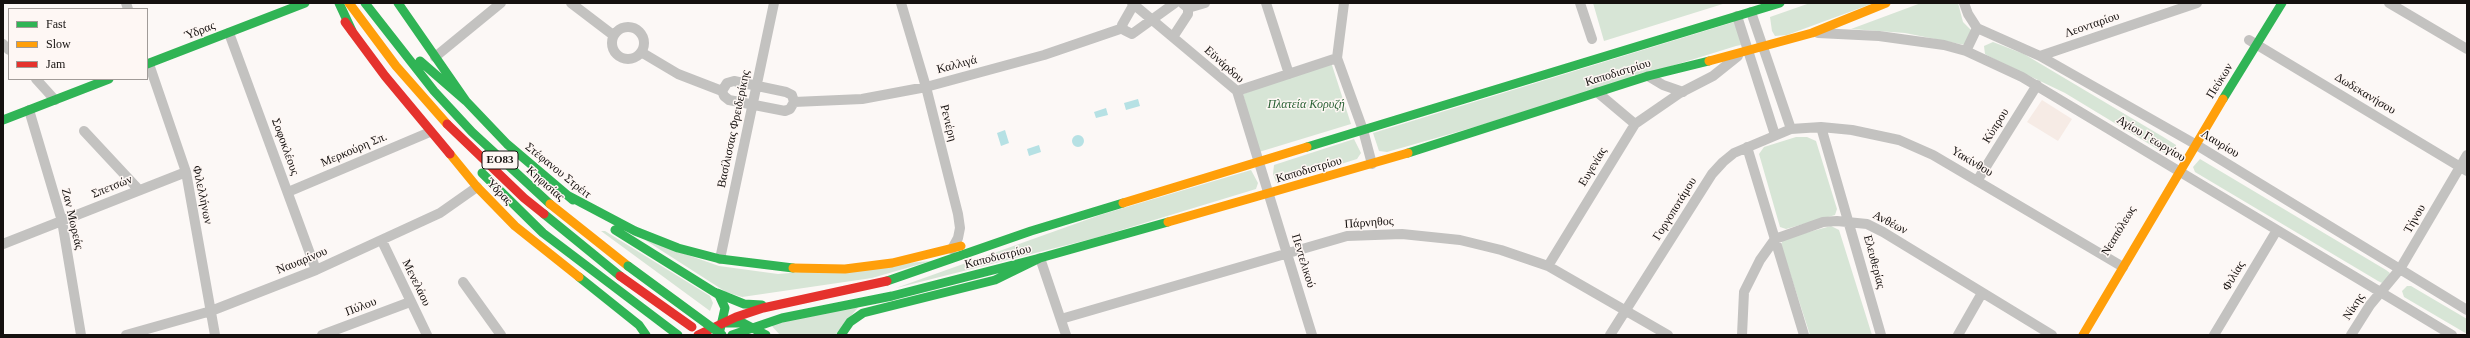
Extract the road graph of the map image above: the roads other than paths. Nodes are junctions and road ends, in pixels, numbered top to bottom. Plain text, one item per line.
1 (306, 3) edge
2 (331, 3) edge
3 (339, 3) edge
4 (349, 3) edge
5 (365, 3) edge
6 (398, 3) edge
7 (501, 3) edge
8 (571, 3) edge
9 (774, 3) edge
10 (900, 3) edge
11 (1175, 3) edge
12 (1205, 3) edge
13 (1266, 3) edge
14 (1344, 3) edge
15 (1580, 3) edge
16 (1780, 3) edge
17 (1886, 3) edge
18 (1964, 3) edge
19 (2197, 3) edge
20 (2272, 3) edge
21 (2282, 3) edge
22 (2389, 3) edge
23 (1133, 4) edge
24 (1185, 6) edge
25 (1751, 12) junction
26 (1737, 16) junction
27 (1153, 20) junction
28 (1123, 28) junction
29 (1977, 28) junction
30 (352, 31) junction
31 (229, 33) junction
32 (1812, 33) junction
33 (613, 35) junction
34 (391, 36) junction
35 (1173, 37) junction
36 (1592, 39) dead end
37 (2253, 42) junction
38 (1762, 48) junction
39 (2467, 49) edge
40 (1966, 51) junction
41 (641, 52) junction
42 (1744, 53) junction
43 (2040, 56) junction
44 (435, 57) junction
45 (1337, 58) junction
46 (148, 64) edge
47 (1289, 74) junction
48 (1648, 76) junction
49 (37, 80) edge
50 (106, 80) edge
51 (2037, 85) junction
52 (756, 86) junction
53 (926, 87) junction
54 (722, 91) junction
55 (1237, 91) junction
56 (1597, 92) junction
57 (1683, 92) junction
58 (55, 100) junction
59 (466, 101) junction
60 (794, 102) junction
61 (753, 105) junction
62 (29, 110) junction
63 (3, 120) edge
64 (1635, 124) junction
65 (1821, 127) junction
66 (1363, 130) junction
67 (1791, 130) junction
68 (84, 131) dead end
69 (430, 132) junction
70 (1775, 135) junction
71 (458, 136) junction
72 (2191, 142) junction
73 (1747, 147) junction
74 (2467, 155) edge
75 (1259, 162) junction
76 (1372, 164) junction
77 (2463, 169) edge
78 (2175, 170) junction
79 (186, 172) junction
80 (1977, 181) junction
81 (477, 187) junction
82 (139, 190) junction
83 (288, 192) junction
84 (565, 194) junction
85 (1269, 194) junction
86 (62, 221) junction
87 (1850, 222) junction
88 (2277, 230) junction
89 (1031, 231) junction
90 (1775, 238) junction
91 (382, 241) junction
92 (3, 244) edge
93 (952, 249) junction
94 (1287, 252) junction
95 (1040, 258) junction
96 (720, 260) junction
97 (2119, 264) junction
98 (1548, 266) junction
99 (316, 270) junction
100 (2400, 270) junction
101 (463, 282) dead end
102 (713, 291) junction
103 (1982, 293) junction
104 (2380, 293) junction
105 (410, 302) junction
106 (777, 304) junction
107 (2467, 310) edge
108 (211, 311) junction
109 (1625, 312) junction
110 (1061, 319) junction
111 (723, 323) junction
112 (661, 324) junction
113 (752, 327) junction
114 (81, 335) edge
115 (126, 335) edge
116 (215, 335) edge
117 (322, 335) edge
118 (427, 335) edge
119 (501, 335) edge
120 (646, 335) edge
121 (666, 335) edge
122 (678, 335) edge
123 (698, 335) edge
124 (702, 335) edge
125 (718, 335) edge
126 (722, 335) edge
127 (732, 335) edge
128 (766, 335) edge
129 (841, 335) edge
130 (1066, 335) edge
131 (1312, 335) edge
132 (1610, 335) edge
133 (1668, 335) edge
134 (1742, 335) edge
135 (1804, 335) edge
136 (1881, 335) edge
137 (1958, 335) edge
138 (2052, 335) edge
139 (2073, 335) edge
140 (2083, 335) edge
141 (2214, 335) edge
142 (2352, 335) edge
143 (2452, 335) edge

1 - 31 main road, Ύδρας
2 - 30 main road, Ύδρας
3 - 30 main road
4 - 71 main road, Κηφισίας / ΕΟ83
5 - 34 main road, Κηφισίας / ΕΟ83
6 - 44 main road, Στέφανου Στρέιτ
7 - 44 street
8 - 33 street
9 - 52 street, Βασίλισσας Φρειδερίκης
10 - 53 street, Ρενιέρη
11 - 27 street, Καλλιγά
12 - 24 street
13 - 47 street
14 - 45 street
15 - 36 street
16 - 25 main road, Καποδιστρίου
17 - 32 main road, Καποδιστρίου
18 - 29 street
19 - 43 street, Λεονταρίου
20 - 37 main road, Πεύκων
21 - 37 main road, Πεύκων
22 - 39 street
23 - 27 street, Εϋνάρδου
23 - 28 street
24 - 35 street
25 - 26 main road, Καποδιστρίου
25 - 38 street
26 - 42 street
26 - 66 main road, Καποδιστρίου
27 - 28 street, Καλλιγά
27 - 35 street, Εϋνάρδου
28 - 53 street, Καλλιγά
29 - 40 street
29 - 43 street, Λαυρίου
30 - 69 main road, Ύδρας
31 - 46 main road, Ύδρας
31 - 83 street, Σοφοκλέους
32 - 38 main road, Καποδιστρίου
32 - 40 street, Αγίου Γεωργίου
33 - 41 street
33 - 41 street
34 - 59 main road
34 - 126 main road, Κηφισίας / ΕΟ83, bridge
35 - 55 street, Εϋνάρδου
37 - 72 main road, Πεύκων
37 - 77 street, Δωδεκανήσου
38 - 42 main road, Καποδιστρίου
38 - 67 street
40 - 51 street, Αγίου Γεωργίου
41 - 54 street, Καλλιγά
42 - 48 main road, Καποδιστρίου
42 - 57 street
42 - 70 street
43 - 72 street, Λαυρίου
44 - 59 main road, Στέφανου Στρέιτ
45 - 47 street
45 - 66 street
46 - 79 street, Φιλελλήνων
47 - 55 street
48 - 56 main road, Καποδιστρίου
48 - 57 street
49 - 58 street
50 - 58 main road
51 - 78 street, Αγίου Γεωργίου
51 - 80 street, Κύπρου
52 - 54 street
52 - 60 street
52 - 61 street, Βασίλισσας Φρειδερίκης
53 - 60 street, Καλλιγά
53 - 93 street, Ρενιέρη
54 - 61 street, Καλλιγά
55 - 75 street, Εϋνάρδου
56 - 64 street
56 - 76 main road, Καποδιστρίου
57 - 64 street
58 - 62 main road
59 - 84 main road, Στέφανου Στρέιτ
60 - 61 street, Καλλιγά
61 - 96 street, Βασίλισσας Φρειδερίκης
62 - 63 main road
62 - 86 street, Ζαν Μωρεάς
64 - 98 street, Ευγενίας
65 - 67 street, Υακίνθου
65 - 80 street, Υακίνθου
65 - 87 street, Ελευθερίας
66 - 75 main road, Καποδιστρίου
66 - 76 street
67 - 70 street, Γοργοποτάμου
68 - 82 street
69 - 81 main road, Ύδρας
69 - 83 street, Μερκούρη Σπ.
70 - 73 street, Γοργοποτάμου
71 - 112 main road
71 - 124 main road, Κηφισίας / ΕΟ83, bridge
72 - 78 main road, Νεαπόλεως
72 - 100 street, Λαυρίου
73 - 90 street
73 - 109 street, Γοργοποτάμου
74 - 77 street, Τήνου
75 - 85 street, Εϋνάρδου
75 - 89 main road, Καποδιστρίου
76 - 85 main road, Καποδιστρίου
77 - 100 street, Τήνου
78 - 88 street, Αγίου Γεωργίου
78 - 97 main road, Νεαπόλεως
79 - 82 street, Σπετσών
79 - 108 street, Φιλελλήνων
80 - 97 street, Υακίνθου
81 - 91 street, Ναυαρίνου
81 - 120 main road, Ύδρας
82 - 86 street, Σπετσών
83 - 99 street, Σοφοκλέους
84 - 96 main road
84 - 102 main road, Στέφανου Στρέιτ
85 - 94 street, Πεντελικού
85 - 95 main road, Καποδιστρίου
86 - 92 street, Σπετσών
86 - 114 street, Ζαν Μωρεάς
87 - 90 street, Ανθέων
87 - 103 street, Ανθέων
87 - 136 street, Ελευθερίας
88 - 104 street, Αγίου Γεωργίου
88 - 141 street, Φιλίας
89 - 93 main road
89 - 106 main road, Καποδιστρίου
90 - 134 street
90 - 135 street
91 - 99 street, Ναυαρίνου
91 - 105 street, Μενελάου
93 - 96 main road
94 - 98 street, Πάρνηθος
94 - 110 street, Πάρνηθος
94 - 131 street, Πεντελικού
95 - 110 street
95 - 113 main road, Καποδιστρίου
95 - 129 main road
97 - 139 main road, Νεαπόλεως
97 - 140 main road, Νεαπόλεως
98 - 109 street, Πάρνηθος
99 - 108 street, Ναυαρίνου
100 - 104 street, Τήνου
100 - 107 street, Λαυρίου
101 - 119 street
102 - 106 main road
102 - 111 main road, Στέφανου Στρέιτ
103 - 137 street
103 - 138 street, Ανθέων
104 - 142 street, Νίκης
104 - 143 street, Αγίου Γεωργίου
105 - 117 street, Πύλου
105 - 118 street, Μενελάου
106 - 111 main road, Καποδιστρίου
108 - 115 street, Ναυαρίνου
108 - 116 street, Φιλελλήνων
109 - 132 street, Γοργοποτάμου
109 - 133 street, Πάρνηθος
110 - 130 street
111 - 113 main road
111 - 123 main road, Καποδιστρίου
111 - 125 main road
112 - 121 main road
112 - 122 main road
113 - 127 main road, Καποδιστρίου
113 - 128 main road

